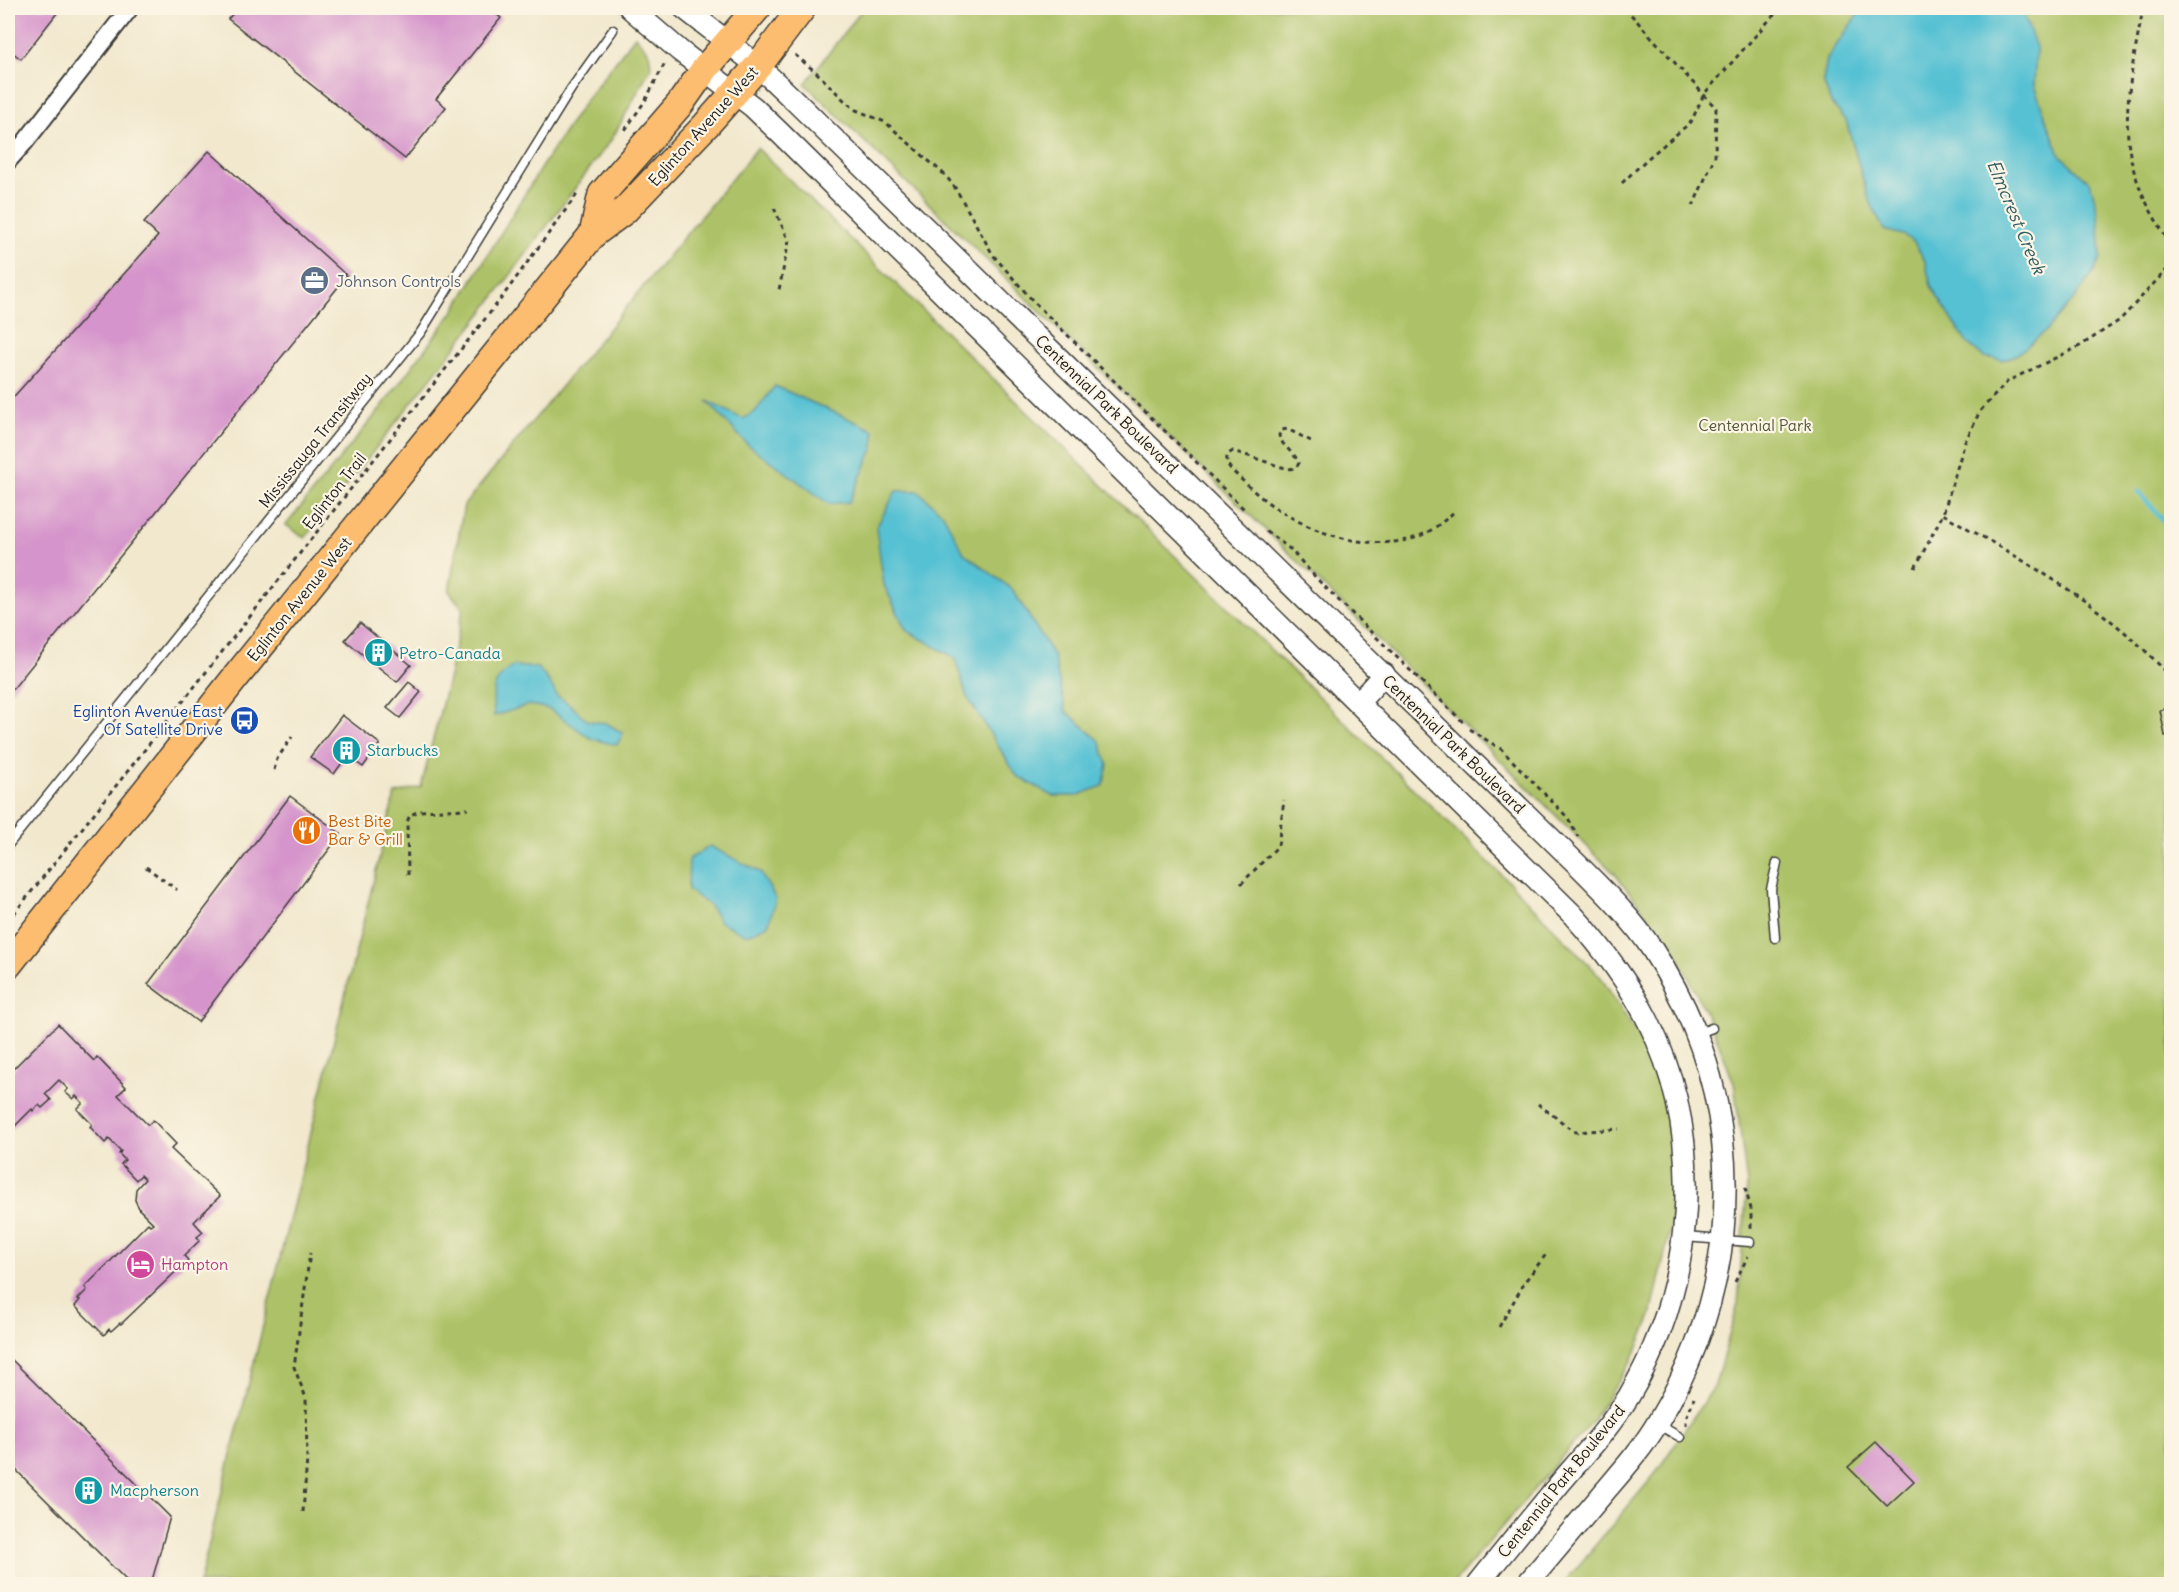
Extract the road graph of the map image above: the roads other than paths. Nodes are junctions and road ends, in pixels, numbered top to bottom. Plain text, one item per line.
1 (130, 8) edge
2 (630, 8) edge
3 (684, 8) edge
4 (757, 8) edge
5 (802, 8) edge
6 (613, 30) dead end
7 (742, 54) junction
8 (719, 82) junction
9 (8, 161) edge
10 (593, 234) junction
11 (1384, 674) junction
12 (1358, 704) junction
13 (8, 845) edge
14 (1777, 863) dead end
15 (1774, 938) dead end
16 (8, 965) edge
17 (1684, 1237) junction
18 (1722, 1240) junction
19 (1750, 1242) dead end
20 (1657, 1424) junction
21 (1680, 1437) dead end
22 (1478, 1584) edge
23 (1527, 1584) edge

1 - 9 street
2 - 8 street, Centennial Park Boulevard
3 - 7 street, Centennial Park Boulevard
4 - 7 main road, Eglinton Avenue West
5 - 7 main road, Eglinton Avenue West
6 - 13 lane, Mississauga Transitway
7 - 8 main road, Eglinton Avenue West
7 - 8 main road, Eglinton Avenue West
7 - 11 street, Centennial Park Boulevard
8 - 10 main road, Eglinton Avenue West
8 - 10 main road, Eglinton Avenue West
8 - 12 street, Centennial Park Boulevard
10 - 16 main road, Eglinton Avenue West
11 - 12 street
11 - 18 street, Centennial Park Boulevard
12 - 17 street, Centennial Park Boulevard
14 - 15 lane
17 - 18 lane
17 - 22 street, Centennial Park Boulevard
18 - 19 lane
18 - 20 street, Centennial Park Boulevard
20 - 21 lane
20 - 23 street, Centennial Park Boulevard

